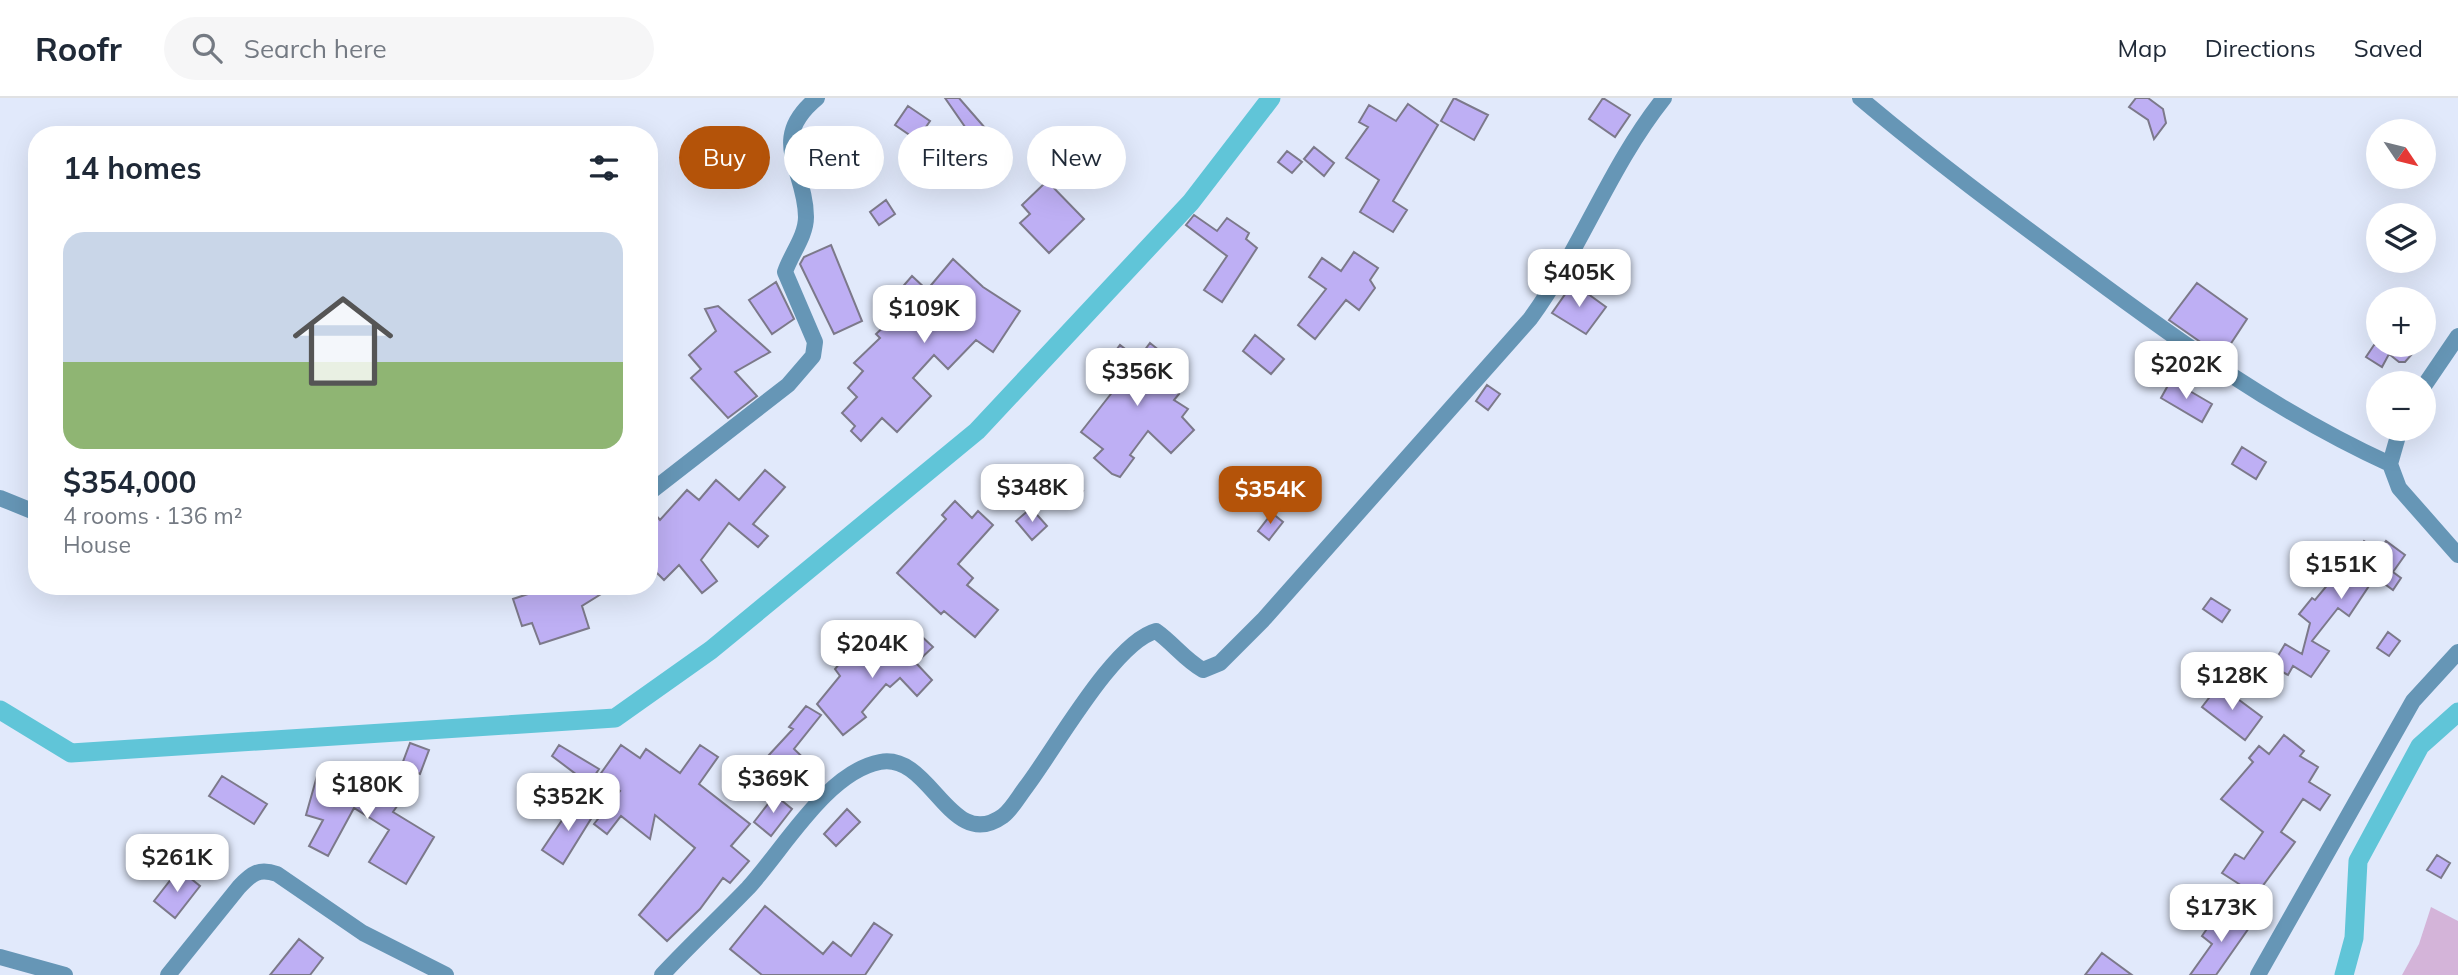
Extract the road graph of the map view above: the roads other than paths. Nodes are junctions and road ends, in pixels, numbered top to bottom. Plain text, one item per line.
1 (817, 98) edge
2 (1664, 98) edge
3 (1860, 98) edge
4 (2458, 336) edge
5 (2434, 371) edge
6 (2397, 441) edge
7 (2390, 464) junction
8 (658, 487) edge
9 (0, 498) edge
10 (28, 509) edge
11 (2458, 555) edge
12 (2458, 652) edge
13 (0, 957) edge
14 (65, 975) edge
15 (168, 975) edge
16 (446, 975) edge
17 (662, 975) edge
18 (2258, 975) edge

1 - 8 street
2 - 17 street
3 - 7 street
4 - 5 street
6 - 7 street
7 - 11 street
9 - 10 street
12 - 18 street
13 - 14 street
15 - 16 street

